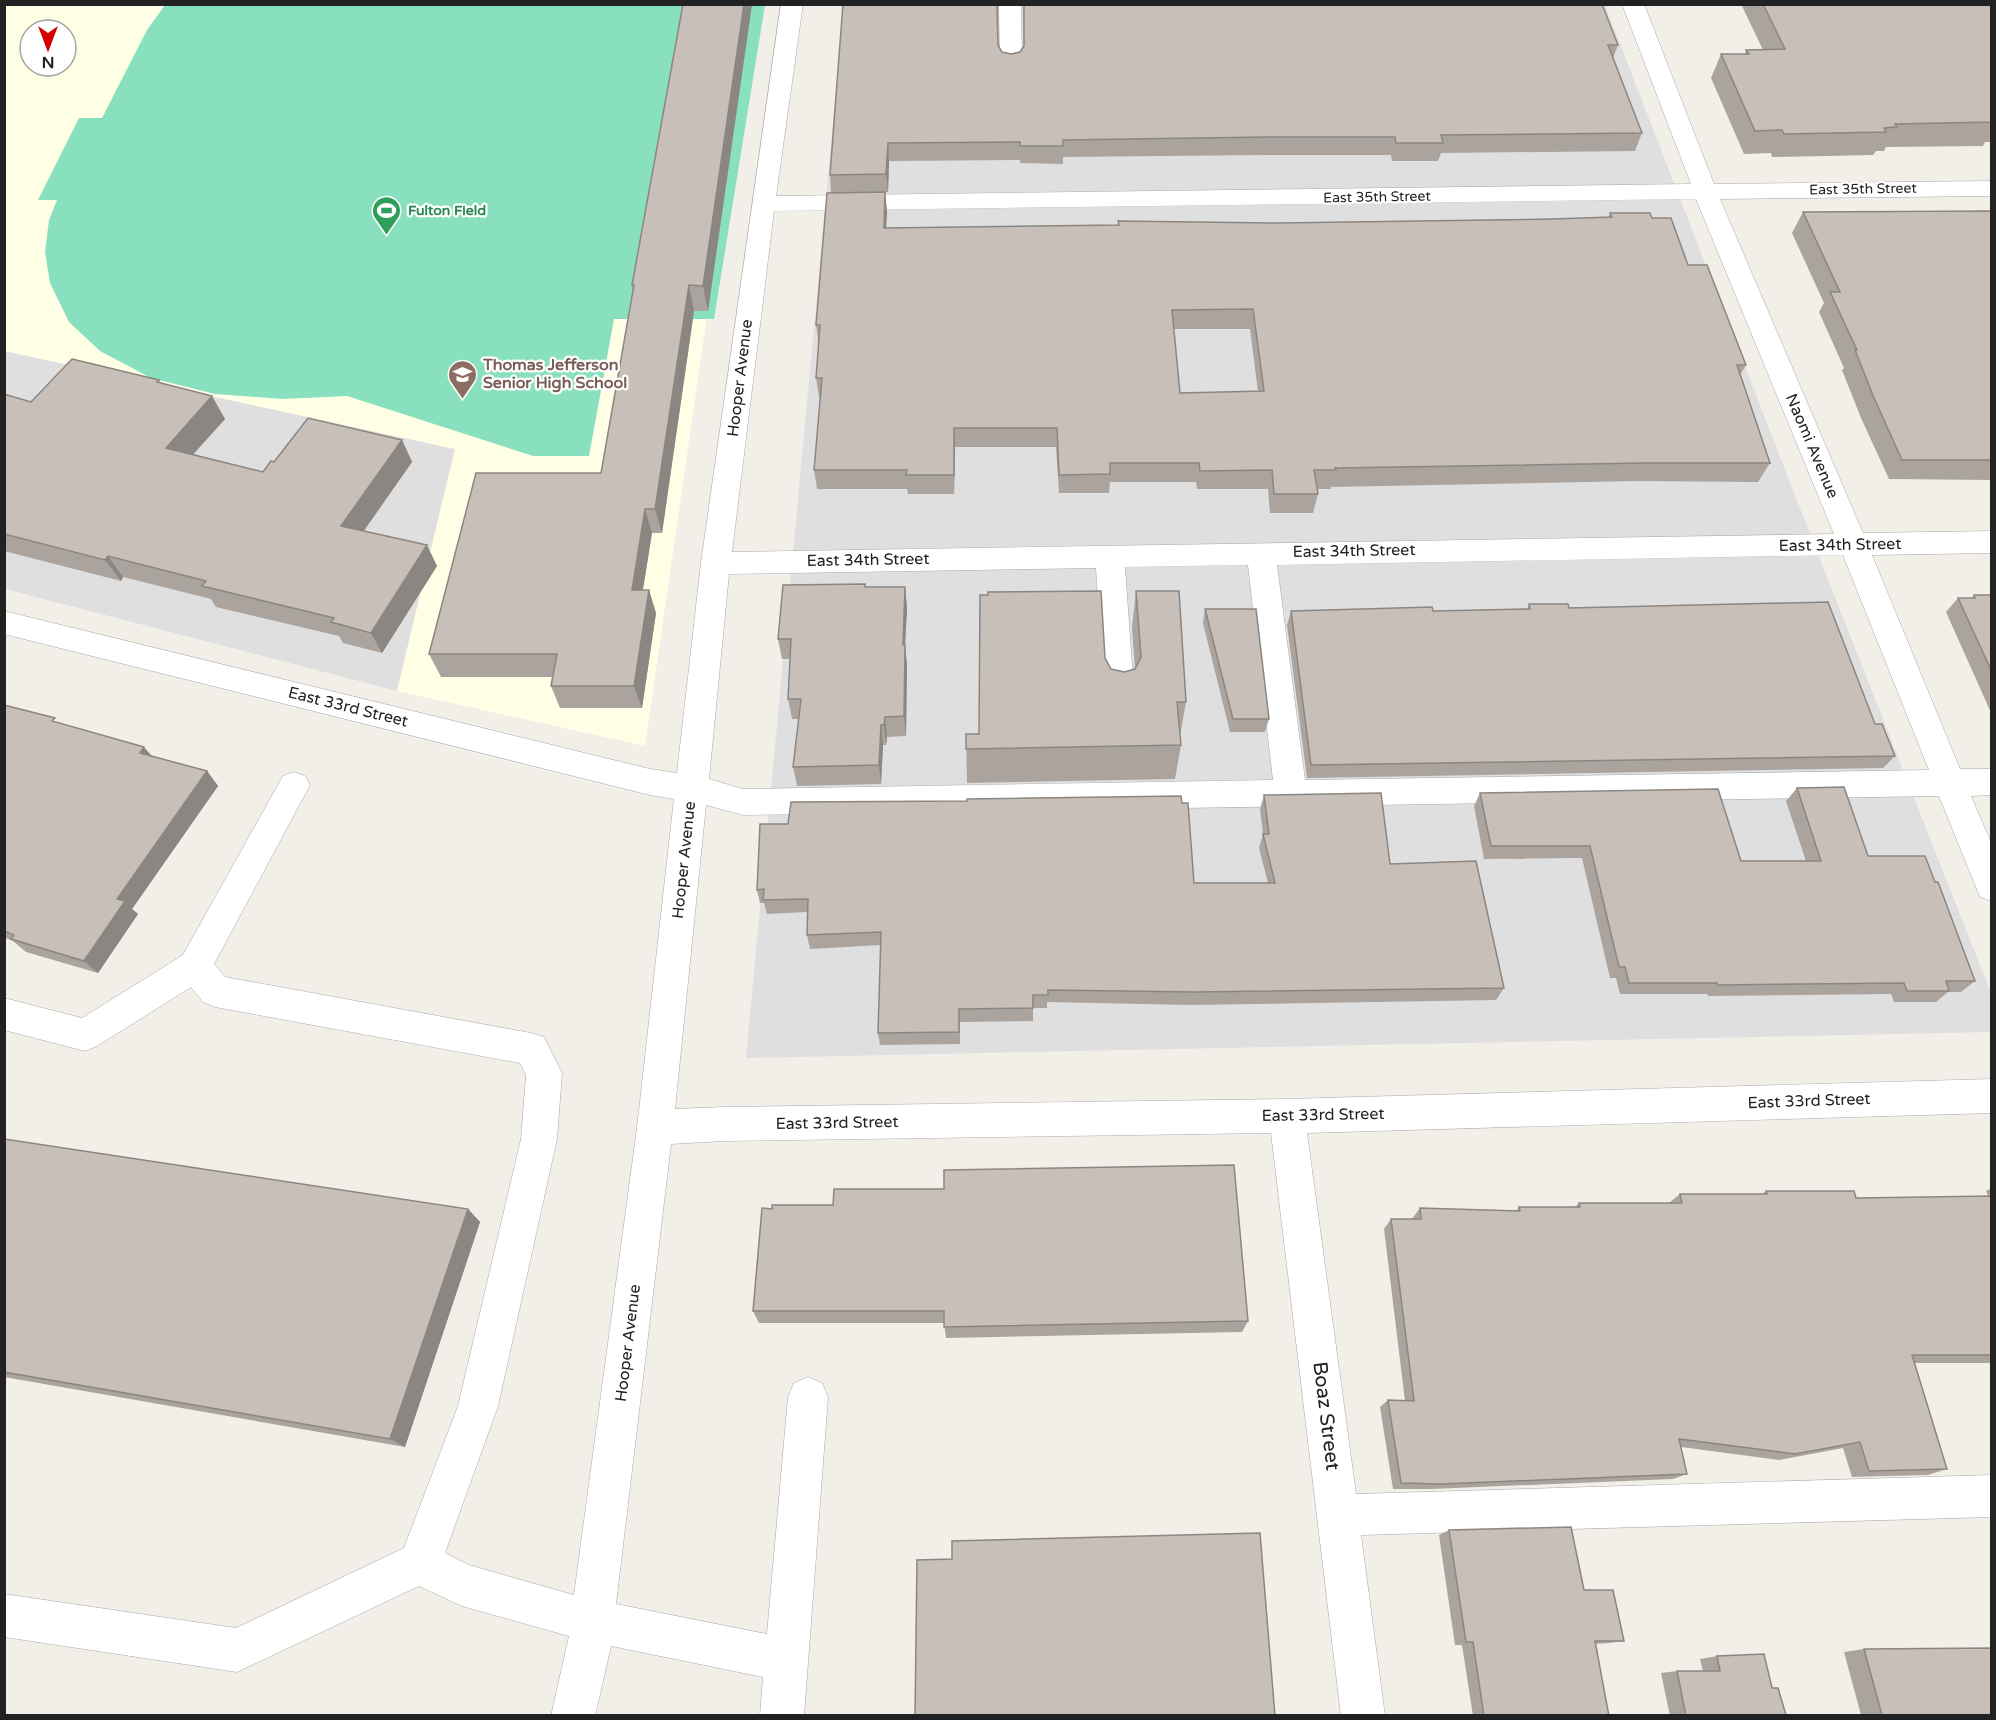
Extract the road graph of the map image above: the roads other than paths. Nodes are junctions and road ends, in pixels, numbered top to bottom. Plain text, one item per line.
1 (792, 4) edge
2 (1010, 4) edge
3 (1633, 4) edge
4 (1011, 63) edge
5 (1992, 188) edge
6 (1706, 192) junction
7 (763, 204) junction
8 (1992, 542) edge
9 (1853, 544) junction
10 (1261, 552) junction
11 (1110, 556) junction
12 (716, 563) junction
13 (4, 622) edge
14 (1119, 693) edge
15 (1949, 782) junction
16 (1992, 782) edge
17 (294, 785) dead end
18 (691, 788) junction
19 (1290, 793) junction
20 (1992, 888) edge
21 (195, 966) junction
22 (4, 1014) edge
23 (1992, 1096) edge
24 (1287, 1116) junction
25 (655, 1128) junction
26 (808, 1397) dead end
27 (1992, 1496) edge
28 (1339, 1515) junction
29 (420, 1563) junction
30 (4, 1615) edge
31 (592, 1621) junction
32 (787, 1660) junction
33 (573, 1716) edge
34 (782, 1716) edge
35 (1363, 1716) edge

1 - 7 street, Hooper Avenue
2 - 4 street
3 - 6 street, Naomi Avenue
5 - 6 street, East 35th Street
6 - 7 street, East 35th Street
6 - 9 street, Naomi Avenue
7 - 12 street, Hooper Avenue
8 - 9 street, East 34th Street
9 - 10 street, East 34th Street
9 - 15 street, Naomi Avenue
10 - 11 street, East 34th Street
10 - 19 street
11 - 12 street, East 34th Street
11 - 14 street
12 - 18 street, Hooper Avenue
13 - 18 street, East 33rd Street
15 - 16 street, East 33rd Street
15 - 19 street, East 33rd Street
15 - 20 street, Naomi Avenue
17 - 21 street
18 - 19 street, East 33rd Street
18 - 25 street, Hooper Avenue
21 - 22 street
21 - 29 street
23 - 24 street, East 33rd Street
24 - 25 street, East 33rd Street
24 - 28 street, Boaz Street
25 - 31 street, Hooper Avenue
26 - 32 street
27 - 28 street
28 - 35 street, Boaz Street
29 - 30 street
29 - 31 street
31 - 32 street
31 - 33 street, Hooper Avenue
32 - 34 street

